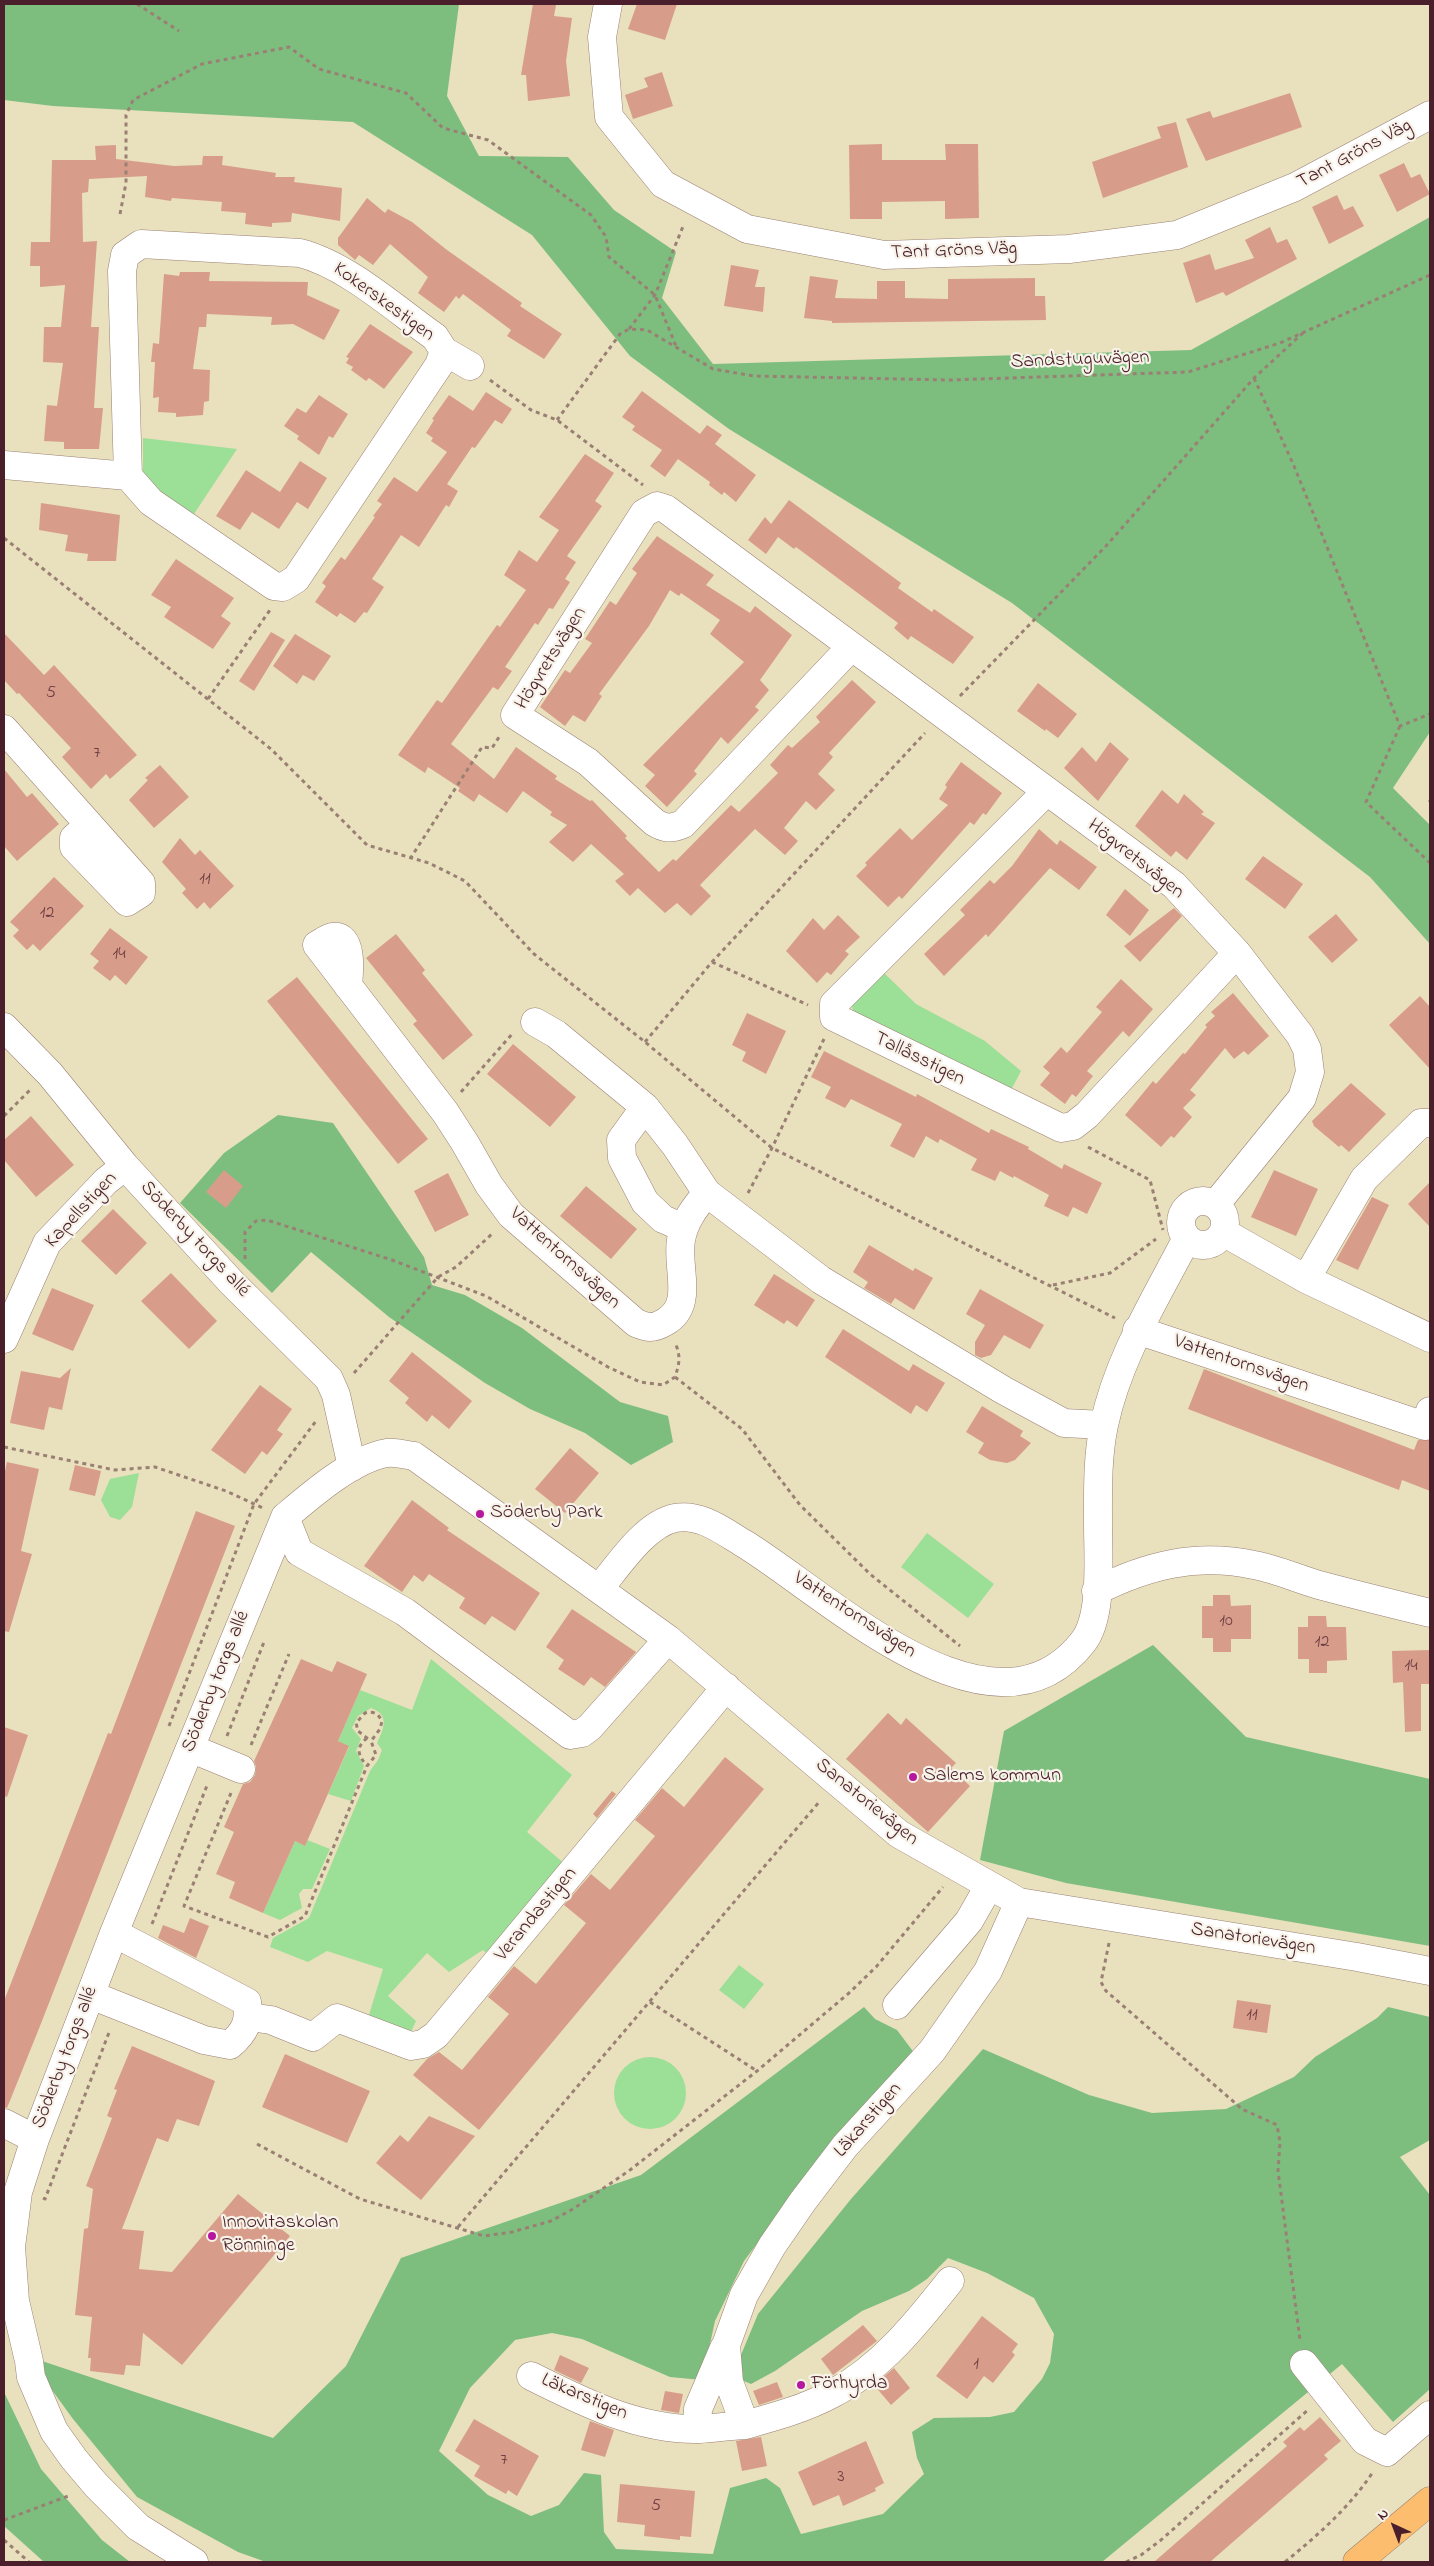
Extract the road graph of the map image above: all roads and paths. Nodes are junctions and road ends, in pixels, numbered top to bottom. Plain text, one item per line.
1 (137, 4) edge
2 (608, 4) edge
3 (179, 31) dead end
4 (1430, 115) edge
5 (693, 200) junction
6 (120, 214) dead end
7 (1430, 275) edge
8 (656, 295) junction
9 (629, 329) junction
10 (1304, 332) junction
11 (676, 347) junction
12 (444, 351) junction
13 (470, 366) joint
14 (1254, 378) junction
15 (557, 420) junction
16 (4, 465) edge
17 (128, 476) junction
18 (657, 506) junction
19 (4, 538) edge
20 (283, 587) junction
21 (851, 646) junction
22 (208, 699) junction
23 (943, 714) junction
24 (1430, 714) edge
25 (515, 715) junction
26 (1400, 726) junction
27 (4, 729) edge
28 (1046, 792) junction
29 (89, 825) dead end
30 (410, 859) junction
31 (1430, 863) edge
32 (1237, 953) junction
33 (712, 962) junction
34 (348, 986) dead end
35 (834, 1017) junction
36 (535, 1022) joint
37 (4, 1027) edge
38 (645, 1042) junction
39 (50, 1074) junction
40 (645, 1107) junction
41 (445, 1112) junction
42 (4, 1116) edge
43 (1430, 1123) edge
44 (1061, 1128) junction
45 (772, 1148) junction
46 (126, 1166) junction
47 (707, 1193) junction
48 (1215, 1205) junction
49 (511, 1215) junction
50 (736, 1215) junction
51 (684, 1228) junction
52 (1223, 1232) junction
53 (1187, 1238) junction
54 (438, 1277) junction
55 (1306, 1279) junction
56 (232, 1283) junction
57 (1052, 1285) junction
58 (663, 1324) junction
59 (1138, 1330) junction
60 (1430, 1338) edge
61 (4, 1339) edge
62 (675, 1378) junction
63 (336, 1394) junction
64 (1430, 1411) edge
65 (1104, 1425) junction
66 (4, 1447) edge
67 (352, 1467) junction
68 (284, 1518) junction
69 (599, 1589) junction
70 (1096, 1591) junction
71 (1430, 1613) edge
72 (267, 1633) dead end
73 (668, 1639) junction
74 (965, 1649) dead end
75 (288, 1654) dead end
76 (726, 1687) junction
77 (367, 1738) junction
78 (372, 1741) junction
79 (190, 1748) junction
80 (229, 1764) junction
81 (368, 1766) junction
82 (837, 1781) junction
83 (958, 1869) junction
84 (989, 1886) junction
85 (1019, 1902) junction
86 (1114, 1918) junction
87 (114, 1933) junction
88 (142, 1947) junction
89 (1430, 1971) edge
90 (91, 1995) junction
91 (650, 2002) junction
92 (898, 2005) dead end
93 (119, 2006) junction
94 (249, 2017) junction
95 (757, 2071) junction
96 (4, 2122) edge
97 (34, 2139) junction
98 (257, 2144) dead end
99 (18, 2192) junction
100 (458, 2227) junction
101 (950, 2281) dead end
102 (726, 2345) junction
103 (1304, 2364) joint
104 (531, 2376) dead end
105 (1326, 2394) junction
106 (1430, 2415) edge
107 (745, 2425) junction
108 (697, 2429) junction
109 (1387, 2452) junction
110 (96, 2485) junction
111 (1430, 2501) edge
112 (4, 2520) edge
113 (4, 2540) edge
114 (29, 2562) edge
115 (194, 2562) edge
116 (1126, 2562) edge
117 (1285, 2562) edge
118 (1357, 2562) edge

1 - 3 path
2 - 5 street, Tant Gröns Väg
4 - 5 street, Tant Gröns Väg
5 - 8 path
6 - 8 path
7 - 10 path, Sandstuguvägen
8 - 9 path
8 - 11 path
9 - 11 path
9 - 15 path
10 - 11 path, Sandstuguvägen
10 - 14 path
12 - 13 street
12 - 17 street, Kokerskestigen
12 - 20 street, Kokerskestigen
13 - 15 path
14 - 23 path
14 - 26 path
15 - 18 path
16 - 17 street
17 - 20 street
18 - 21 street, Högvretsvägen
18 - 25 street, Högvretsvägen
19 - 22 path
20 - 22 path
21 - 23 street, Högvretsvägen
21 - 25 street, Högvretsvägen
22 - 30 path
23 - 28 street, Högvretsvägen
23 - 33 path
24 - 26 path
25 - 30 path
26 - 31 path
27 - 29 street
28 - 32 street, Högvretsvägen
28 - 35 street
30 - 38 path
32 - 44 street
32 - 48 street, Högvretsvägen
33 - 35 path
33 - 38 path
34 - 41 street, Vattentornsvägen
35 - 44 street, Tallåsstigen
35 - 45 path
36 - 40 street
36 - 41 path
37 - 39 street, Söderby torgs allé
38 - 45 path
39 - 42 path
39 - 46 street, Söderby torgs allé
40 - 47 street
40 - 51 street
41 - 49 street, Vattentornsvägen
43 - 55 street
44 - 57 path
45 - 50 path
45 - 57 path
46 - 56 street, Söderby torgs allé
46 - 61 street, Kapellstigen
47 - 50 street
47 - 51 street
48 - 52 street
48 - 53 street
49 - 54 path
49 - 58 street, Vattentornsvägen
50 - 65 street
51 - 58 street
52 - 53 street
52 - 55 street
53 - 59 street
54 - 56 path
54 - 62 path
54 - 63 path
55 - 60 street
56 - 63 street, Söderby torgs allé
57 - 59 path
58 - 62 path
59 - 64 street, Vattentornsvägen
59 - 65 street, Vattentornsvägen
62 - 74 path
63 - 67 street, Söderby torgs allé
65 - 70 street, Vattentornsvägen
66 - 68 path
67 - 68 street
67 - 69 street, Sanatorievägen
68 - 73 street
68 - 79 street, Söderby torgs allé
69 - 70 street, Vattentornsvägen
69 - 73 street, Sanatorievägen
70 - 71 street
72 - 80 path
73 - 76 street, Sanatorievägen
75 - 80 path
76 - 82 street, Sanatorievägen
76 - 94 street, Verandastigen
77 - 78 path
77 - 78 path
77 - 81 path
78 - 81 path
79 - 80 street
79 - 87 street, Söderby torgs allé
80 - 81 path
80 - 88 path
82 - 83 street, Sanatorievägen
82 - 91 path
83 - 84 street, Sanatorievägen
83 - 95 path
84 - 85 street, Sanatorievägen
84 - 92 street
85 - 86 street, Sanatorievägen
85 - 102 street, Läkarstigen
86 - 89 street, Sanatorievägen
86 - 103 path
87 - 88 street
87 - 90 street, Söderby torgs allé
88 - 94 street
90 - 93 street
90 - 97 street, Söderby torgs allé
91 - 95 path
91 - 100 path
93 - 94 street
93 - 99 path
95 - 100 path
96 - 97 street
97 - 99 street, Söderby torgs allé
98 - 100 path
99 - 110 street, Söderby torgs allé
101 - 107 street, Läkarstigen
102 - 107 street, Läkarstigen
102 - 108 street, Läkarstigen
103 - 105 street
104 - 108 street, Läkarstigen
105 - 109 street
105 - 116 path
106 - 109 street
107 - 108 street, Läkarstigen
109 - 117 path
110 - 112 path
110 - 115 street, Söderby torgs allé
111 - 118 main road
113 - 114 path

